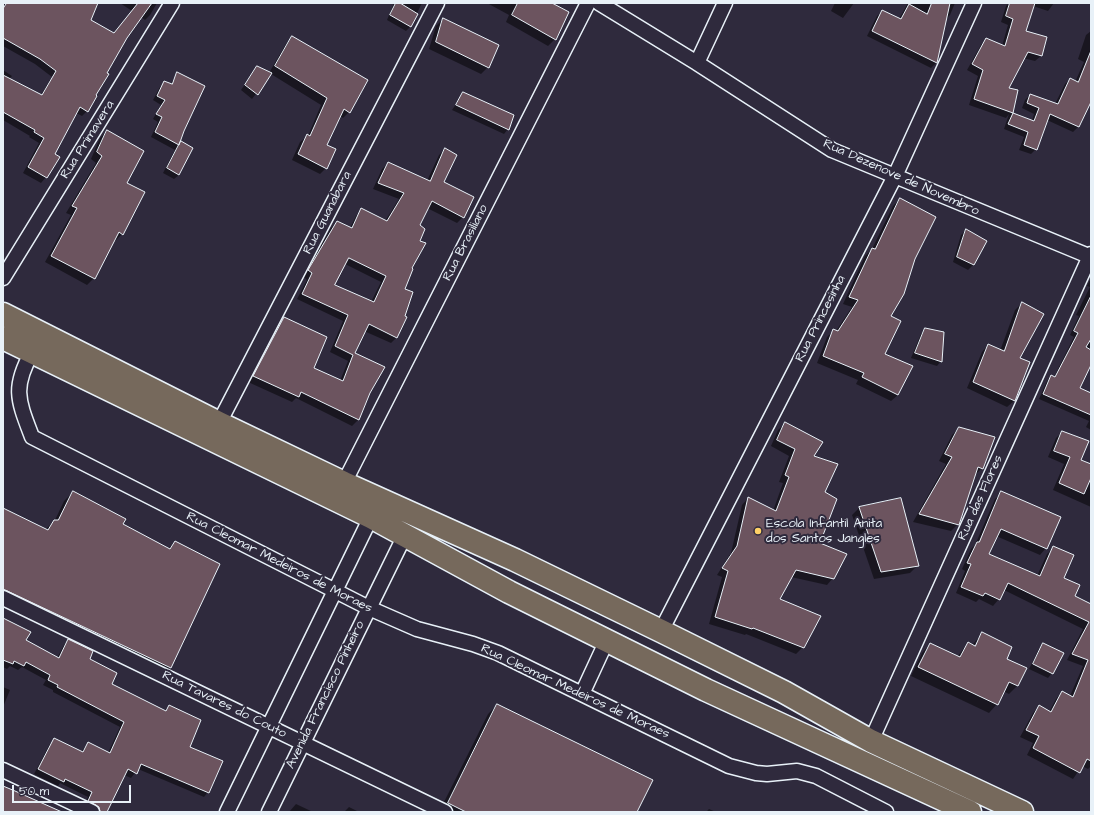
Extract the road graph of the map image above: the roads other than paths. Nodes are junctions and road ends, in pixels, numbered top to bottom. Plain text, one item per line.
1 (172, 3) edge
2 (436, 3) edge
3 (588, 3) edge
4 (599, 3) edge
5 (725, 3) edge
6 (974, 3) edge
7 (697, 63) junction
8 (895, 176) junction
9 (1091, 256) edge
10 (3, 278) edge
11 (3, 314) edge
12 (3, 338) edge
13 (32, 352) junction
14 (219, 423) junction
15 (344, 483) junction
16 (371, 517) junction
17 (405, 535) junction
18 (525, 565) junction
19 (335, 592) junction
20 (509, 592) junction
21 (3, 598) edge
22 (369, 608) junction
23 (661, 631) junction
24 (607, 640) junction
25 (723, 661) junction
26 (706, 690) junction
27 (582, 694) junction
28 (268, 727) junction
29 (871, 741) junction
30 (302, 744) junction
31 (3, 770) edge
32 (92, 812) edge
33 (227, 812) edge
34 (269, 812) edge
35 (444, 812) edge
36 (886, 812) edge
37 (970, 812) edge
38 (1022, 812) edge

1 - 10 street, Rua Primavera
2 - 14 street, Rua Guanabara
3 - 15 street, Rua Brasiliano
4 - 7 street, Rua Dezenove de Novembro
5 - 7 street
6 - 8 street, Rua Princesinha
7 - 8 street, Rua Dezenove de Novembro
8 - 9 street, Rua Dezenove de Novembro
8 - 23 street, Rua Princesinha
9 - 29 street, Rua das Flores
11 - 14 highway
12 - 13 highway
13 - 16 highway
13 - 19 street, Rua Cleomar Medeiros de Moraes
14 - 15 highway
15 - 18 highway
16 - 17 highway
16 - 19 street
17 - 20 highway
17 - 22 street, Avenida Francisco Pinheiro
18 - 20 highway
18 - 23 highway
19 - 22 street, Rua Cleomar Medeiros de Moraes
19 - 28 street
20 - 24 highway
21 - 28 street, Rua Tavares do Couto
22 - 27 street, Rua Cleomar Medeiros de Moraes
22 - 30 street, Avenida Francisco Pinheiro
23 - 25 highway
24 - 26 highway
24 - 27 street
25 - 26 highway
25 - 29 highway
26 - 37 highway
27 - 36 street, Rua Cleomar Medeiros de Moraes
28 - 30 street, Rua Tavares do Couto
28 - 33 street
29 - 38 highway
30 - 34 street, Avenida Francisco Pinheiro
30 - 35 street, Rua Tavares do Couto
31 - 32 street

